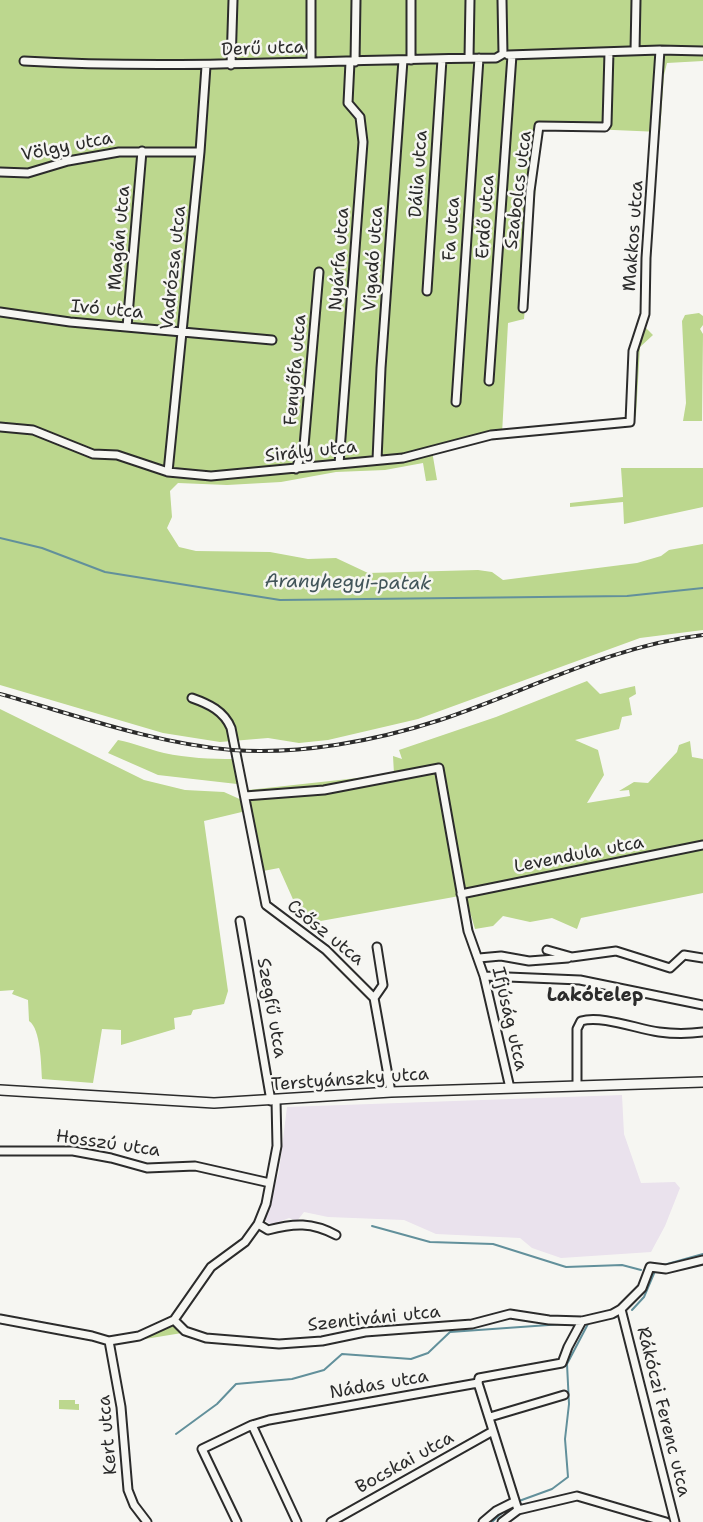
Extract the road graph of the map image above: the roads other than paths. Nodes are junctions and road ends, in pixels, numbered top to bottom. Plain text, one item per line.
1 (234, 0) edge
2 (311, 0) edge
3 (356, 0) edge
4 (411, 0) edge
5 (470, 0) edge
6 (502, 0) edge
7 (636, 0) edge
8 (660, 50) junction
9 (635, 51) junction
10 (703, 51) edge
11 (609, 52) junction
12 (503, 54) junction
13 (512, 55) junction
14 (469, 58) junction
15 (479, 58) junction
16 (442, 59) junction
17 (407, 60) junction
18 (24, 61) dead end
19 (311, 62) junction
20 (352, 62) junction
21 (231, 64) junction
22 (206, 66) junction
23 (142, 151) junction
24 (200, 152) junction
25 (0, 172) edge
26 (319, 272) dead end
27 (427, 291) dead end
28 (523, 308) dead end
29 (0, 312) edge
30 (127, 327) junction
31 (182, 332) junction
32 (272, 340) dead end
33 (490, 381) dead end
34 (456, 402) dead end
35 (630, 422) joint
36 (0, 427) edge
37 (378, 460) junction
38 (339, 464) junction
39 (296, 469) junction
40 (168, 472) junction
41 (192, 698) dead end
42 (244, 796) junction
43 (703, 845) edge
44 (461, 894) junction
45 (240, 921) dead end
46 (376, 947) dead end
47 (547, 950) dead end
48 (572, 957) junction
49 (479, 958) junction
50 (703, 958) edge
51 (484, 976) junction
52 (374, 998) junction
53 (703, 1005) edge
54 (703, 1032) edge
55 (703, 1082) edge
56 (577, 1086) junction
57 (510, 1088) junction
58 (0, 1090) edge
59 (391, 1092) junction
60 (274, 1101) junction
61 (0, 1151) edge
62 (270, 1183) junction
63 (258, 1224) junction
64 (336, 1235) dead end
65 (703, 1260) edge
66 (621, 1309) junction
67 (0, 1319) edge
68 (174, 1320) junction
69 (582, 1321) junction
70 (109, 1341) junction
71 (478, 1383) junction
72 (564, 1394) dead end
73 (490, 1417) junction
74 (252, 1424) junction
75 (493, 1431) junction
76 (513, 1498) junction
77 (518, 1510) junction
78 (147, 1522) edge
79 (237, 1522) edge
80 (297, 1522) edge
81 (331, 1522) edge
82 (483, 1522) edge
83 (502, 1522) edge
84 (666, 1522) edge
85 (675, 1522) edge

1 - 21 street
2 - 19 street
3 - 20 street, Nyárfa utca
4 - 17 street, Vigadó utca
5 - 14 street
6 - 12 street
7 - 9 street
8 - 9 street
8 - 10 street
8 - 35 street, Makkos utca
9 - 11 street
11 - 13 street
11 - 28 street, Szabolcs utca
12 - 13 street
12 - 15 street, Derű utca
13 - 33 street, Erdő utca
14 - 15 street, Derű utca
14 - 16 street, Derű utca
15 - 34 street, Fa utca
16 - 17 street, Derű utca
16 - 27 street, Dália utca
17 - 20 street, Derű utca
17 - 37 street, Vigadó utca
18 - 22 street, Derű utca
19 - 20 street, Derű utca
19 - 21 street, Derű utca
20 - 38 street, Nyárfa utca
21 - 22 street, Derű utca
22 - 24 street, Vadrózsa utca
23 - 24 street, Völgy utca
23 - 25 street, Völgy utca
23 - 30 street, Magán utca
24 - 31 street, Vadrózsa utca
26 - 39 street, Fenyőfa utca
29 - 30 street, Ivó utca
30 - 31 street, Ivó utca
31 - 32 street, Ivó utca
31 - 40 street, Vadrózsa utca
35 - 37 street, Sirály utca
36 - 40 street, Sirály utca
37 - 38 street, Sirály utca
38 - 39 street, Sirály utca
39 - 40 street, Sirály utca
41 - 42 street, Csősz utca
42 - 44 street, Ifjúság utca
42 - 52 street, Csősz utca
43 - 44 street, Levendula utca
44 - 49 street, Ifjúság utca
45 - 60 street, Szegfű utca
46 - 52 street
47 - 48 street
48 - 49 street
48 - 50 street
49 - 51 street, Ifjúság utca
51 - 53 street
51 - 57 street, Ifjúság utca
52 - 59 street
54 - 56 street
55 - 56 main road, Terstyánszky utca
56 - 57 main road, Terstyánszky utca
57 - 59 main road, Terstyánszky utca
58 - 60 main road, Terstyánszky utca
59 - 60 main road, Terstyánszky utca
60 - 62 street, Szegfű utca
61 - 62 street, Hosszú utca
62 - 63 street, Szegfű utca
63 - 64 street
63 - 68 street, Szegfű utca
65 - 66 street
66 - 69 street, Szentiváni utca
66 - 85 street, Rákóczi Ferenc utca
67 - 70 street
68 - 69 street, Szentiváni utca
68 - 70 street
69 - 71 street, Nádas utca
70 - 78 street, Kert utca
71 - 73 street
71 - 74 street, Nádas utca
72 - 73 street
73 - 75 street
74 - 79 street, Nádas utca
74 - 80 street
75 - 76 street
75 - 81 street, Bocskai utca
76 - 77 street
76 - 82 street
77 - 83 street
77 - 84 street

